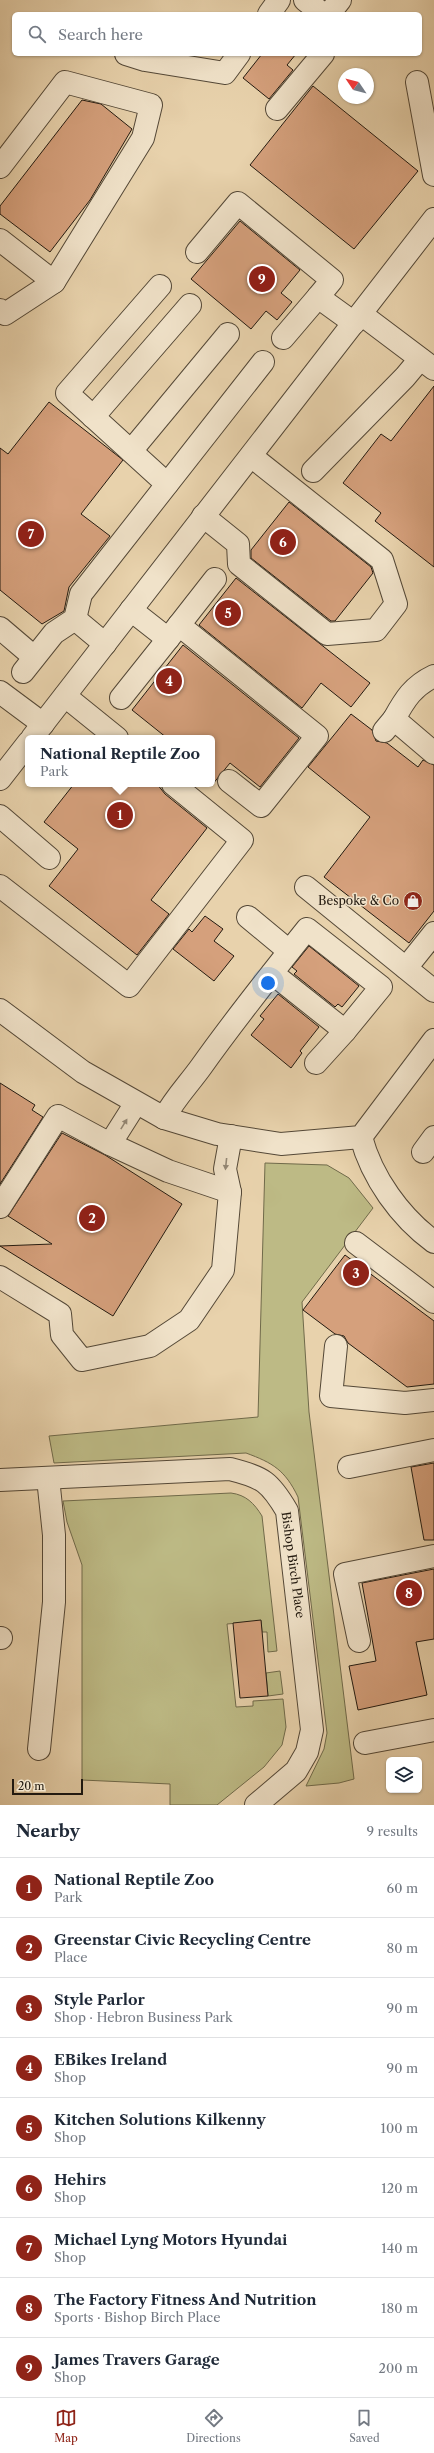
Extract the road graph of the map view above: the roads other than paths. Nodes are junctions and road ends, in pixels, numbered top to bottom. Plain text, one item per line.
1 (279, 0) edge
2 (305, 0) edge
3 (340, 0) edge
4 (270, 12) edge
5 (320, 12) edge
6 (331, 12) edge
7 (132, 56) edge
8 (238, 56) edge
9 (321, 56) edge
10 (417, 82) dead end
11 (277, 108) dead end
12 (0, 167) edge
13 (434, 175) edge
14 (430, 234) edge
15 (0, 240) edge
16 (197, 252) dead end
17 (54, 282) junction
18 (160, 286) dead end
19 (318, 297) junction
20 (190, 305) dead end
21 (0, 310) edge
22 (357, 318) junction
23 (228, 334) dead end
24 (283, 338) dead end
25 (263, 362) dead end
26 (427, 364) edge
27 (93, 417) junction
28 (131, 451) junction
29 (251, 456) junction
30 (313, 471) dead end
31 (167, 484) junction
32 (204, 516) junction
33 (215, 579) dead end
34 (131, 610) junction
35 (75, 618) junction
36 (0, 628) edge
37 (173, 632) junction
38 (105, 644) junction
39 (434, 676) edge
40 (0, 692) edge
41 (65, 696) junction
42 (121, 698) dead end
43 (37, 731) edge
44 (113, 735) edge
45 (25, 747) edge
46 (434, 753) edge
47 (0, 779) edge
48 (229, 781) dead end
49 (177, 787) edge
50 (0, 816) edge
51 (49, 858) dead end
52 (0, 886) edge
53 (306, 887) dead end
54 (248, 917) dead end
55 (434, 933) edge
56 (289, 951) junction
57 (406, 968) junction
58 (272, 973) junction
59 (434, 991) edge
60 (2, 1016) edge
61 (345, 1031) junction
62 (430, 1054) edge
63 (316, 1063) dead end
64 (136, 1103) junction
65 (164, 1118) junction
66 (231, 1136) junction
67 (361, 1137) junction
68 (110, 1144) junction
69 (230, 1192) junction
70 (0, 1208) edge
71 (434, 1242) edge
72 (356, 1243) dead end
73 (0, 1277) edge
74 (434, 1302) edge
75 (336, 1346) dead end
76 (434, 1400) edge
77 (434, 1450) edge
78 (349, 1468) dead end
79 (48, 1478) junction
80 (0, 1480) edge
81 (434, 1556) edge
82 (359, 1641) dead end
83 (434, 1730) edge
84 (365, 1744) dead end
85 (39, 1749) dead end
86 (262, 1803) edge

1 - 4 street
2 - 5 street
3 - 6 street
7 - 8 street
9 - 11 street
10 - 13 street
12 - 17 street
14 - 22 street
15 - 17 street
16 - 19 street
17 - 21 street
18 - 27 street
19 - 22 street
19 - 24 street
20 - 27 street
22 - 26 street
22 - 29 street
23 - 28 street
25 - 31 street
26 - 30 street
27 - 28 street
28 - 31 street
29 - 32 street
29 - 32 street
31 - 35 street
32 - 34 street
33 - 37 street
34 - 37 street
34 - 38 street
35 - 36 street
35 - 38 street
37 - 42 street
37 - 48 street
38 - 41 street
39 - 46 street
40 - 43 street
41 - 43 street
41 - 44 street
45 - 47 street
49 - 52 street
50 - 51 street
53 - 57 street
54 - 56 street
55 - 57 street
56 - 58 street
56 - 61 street
57 - 59 street
58 - 61 street
58 - 65 street
60 - 64 street
61 - 63 street
62 - 67 street
64 - 65 street
68 -> 64 street
65 - 66 street
66 - 67 street
66 -> 69 street
67 - 71 street
68 - 69 street
68 - 70 street
69 - 73 street
72 - 74 street
75 - 76 street
77 - 78 street
79 - 80 street, Bishop Birch Place
79 - 85 street
79 - 86 street, Bishop Birch Place
81 - 82 street
83 - 84 street

